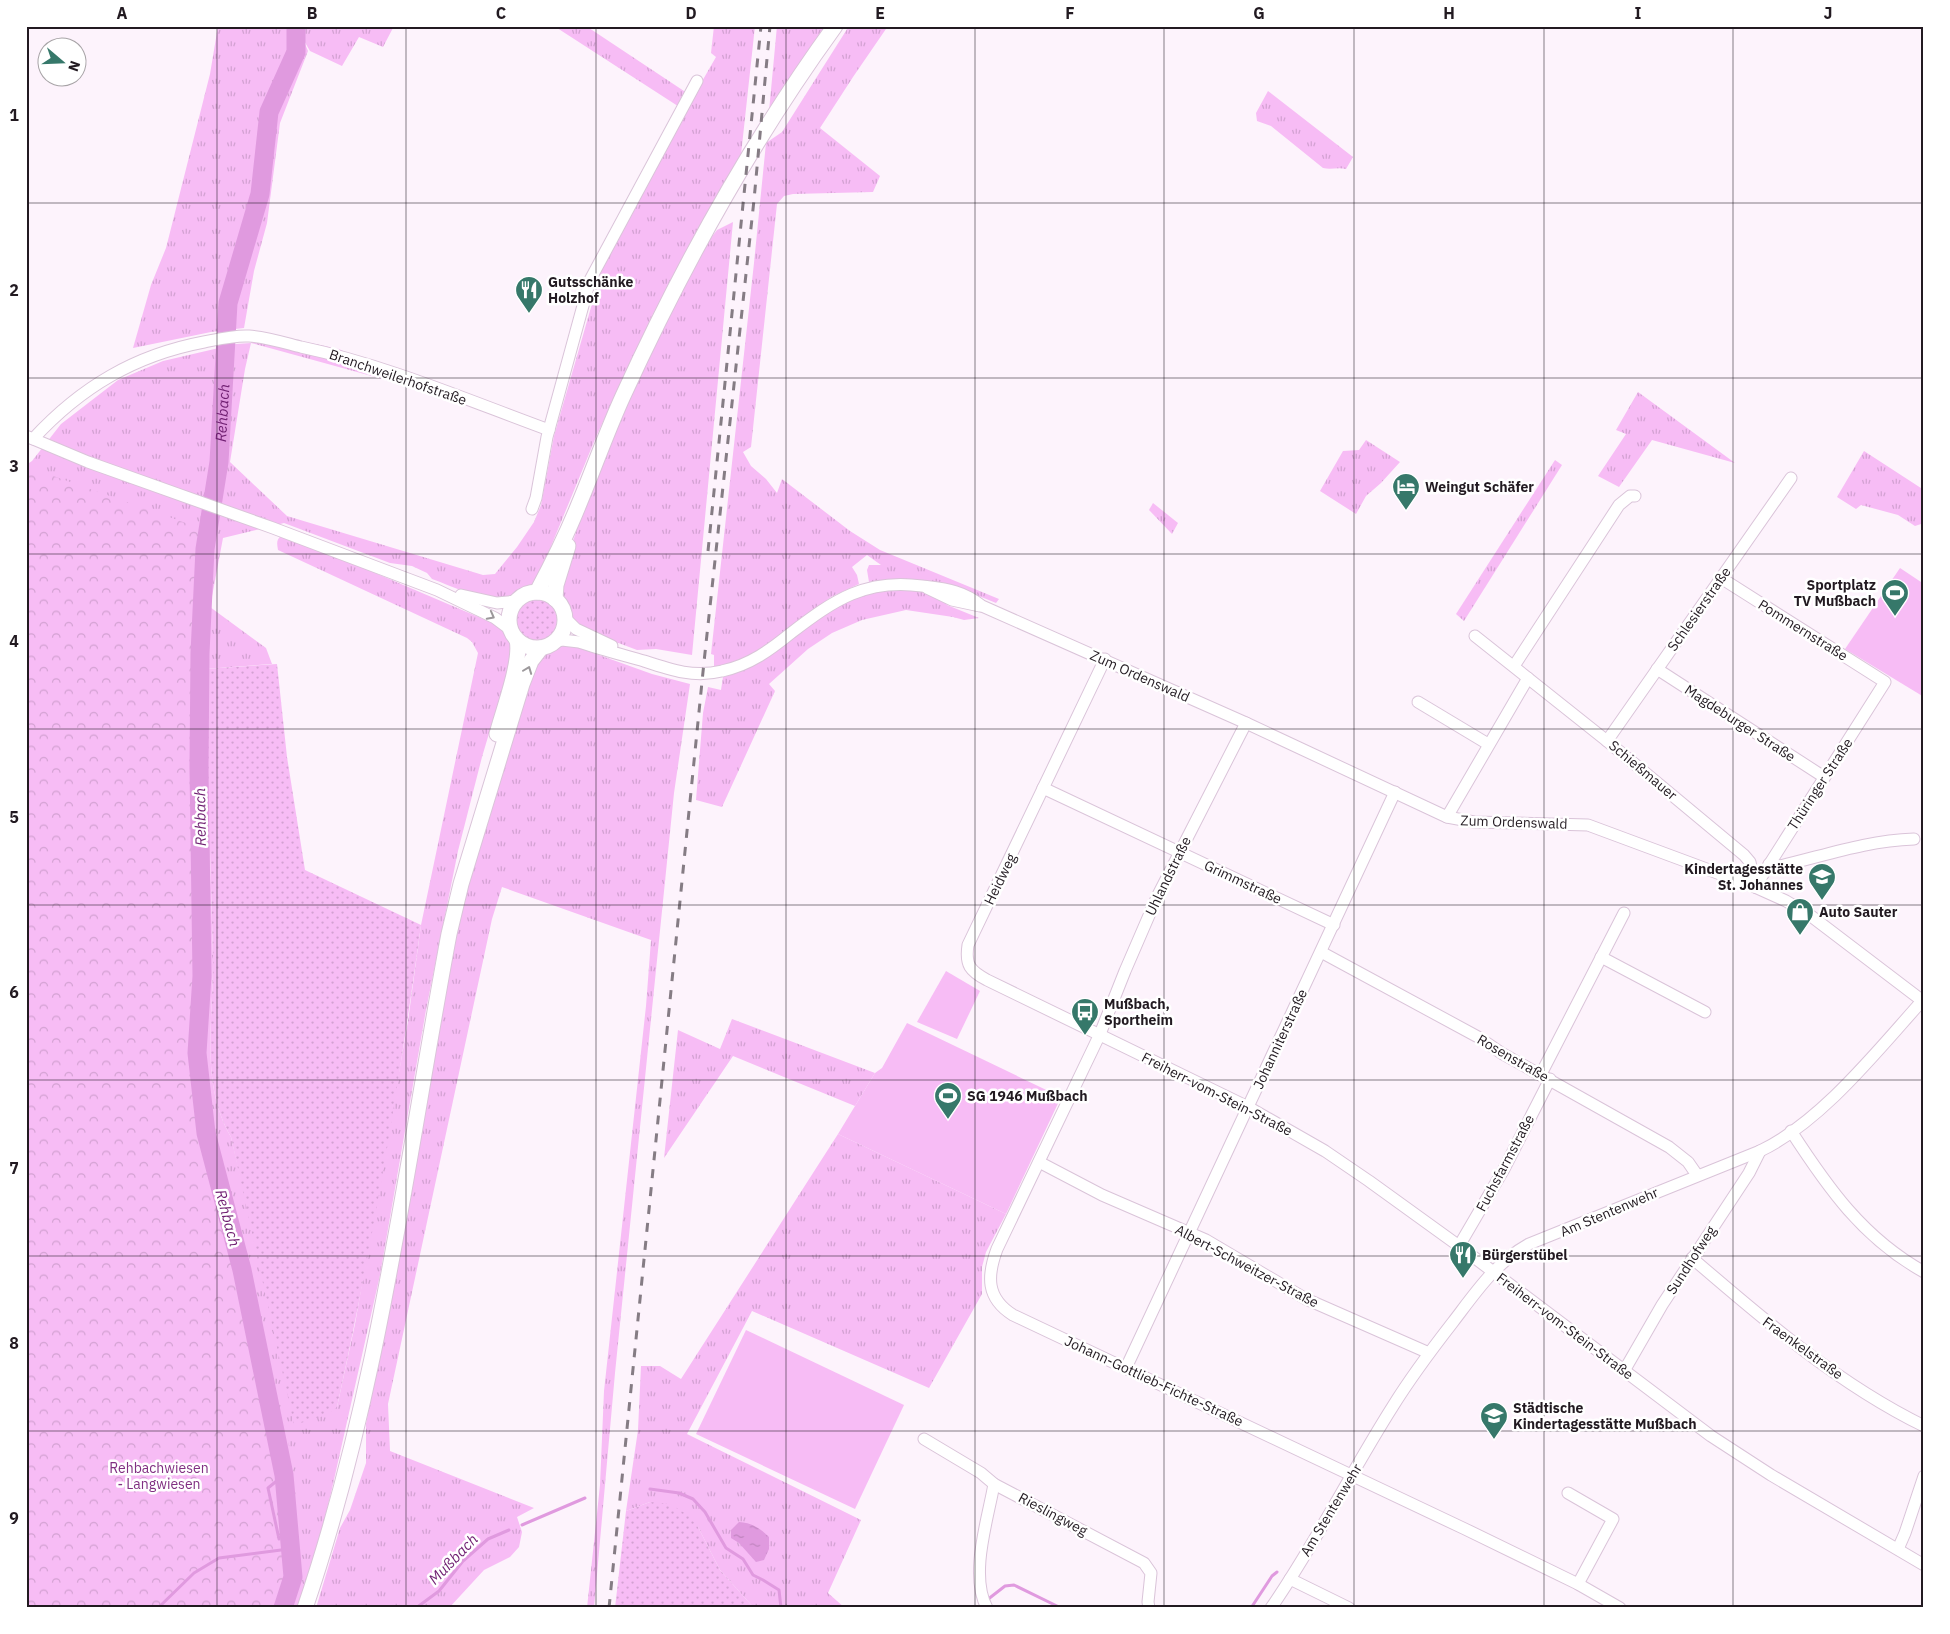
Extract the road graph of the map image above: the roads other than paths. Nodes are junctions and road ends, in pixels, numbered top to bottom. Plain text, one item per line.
1 (835, 26) edge
2 (697, 81) dead end
3 (548, 430) junction
4 (30, 437) edge
5 (1791, 478) dead end
6 (1635, 496) dead end
7 (579, 506) junction
8 (532, 509) dead end
9 (1721, 578) junction
10 (437, 590) junction
11 (537, 592) junction
12 (555, 599) junction
13 (517, 601) junction
14 (565, 618) junction
15 (514, 635) junction
16 (1475, 636) dead end
17 (548, 645) junction
18 (1104, 659) junction
19 (643, 661) junction
20 (1514, 666) junction
21 (1657, 669) junction
22 (1528, 678) junction
23 (1885, 682) joint
24 (1418, 702) dead end
25 (1246, 723) junction
26 (1607, 741) junction
27 (1488, 744) junction
28 (1824, 777) junction
29 (1043, 788) junction
30 (1395, 792) junction
31 (1447, 817) junction
32 (1914, 839) dead end
33 (1179, 852) junction
34 (1768, 864) junction
35 (461, 884) junction
36 (1755, 887) junction
37 (1624, 913) dead end
38 (1334, 925) junction
39 (1321, 952) junction
40 (1601, 957) junction
41 (1923, 1002) edge
42 (1705, 1012) dead end
43 (1100, 1034) junction
44 (1545, 1077) junction
45 (1248, 1107) junction
46 (1792, 1131) junction
47 (1760, 1151) junction
48 (1039, 1162) junction
49 (1697, 1175) junction
50 (1188, 1232) junction
51 (1460, 1246) junction
52 (1692, 1258) junction
53 (1493, 1271) junction
54 (1924, 1272) edge
55 (1430, 1353) junction
56 (1126, 1368) junction
57 (1624, 1371) junction
58 (1924, 1426) edge
59 (924, 1439) dead end
60 (1352, 1475) junction
61 (1924, 1476) edge
62 (994, 1484) junction
63 (1568, 1493) dead end
64 (1898, 1549) junction
65 (1924, 1565) edge
66 (1290, 1579) junction
67 (1578, 1584) junction
68 (985, 1605) edge
69 (305, 1608) edge
70 (1149, 1608) edge
71 (1271, 1608) edge
72 (1349, 1608) edge
73 (1620, 1608) edge

1 - 7 main road
2 - 3 street
3 - 4 street, Branchweilerhofstraße
3 - 8 street
4 - 10 street, Branchweilerhofstraße
5 - 9 street, Schlesierstraße
6 - 20 street
7 - 11 main road
7 - 12 main road
9 - 21 street, Schlesierstraße
9 - 23 street, Pommernstraße
10 - 13 street, Branchweilerhofstraße
10 -> 15 street, Branchweilerhofstraße
11 - 12 main road
11 - 13 main road
12 - 14 main road
13 - 15 main road
14 - 17 main road
14 - 19 street, Zum Ordenswald
15 - 17 main road
15 - 35 main road
16 - 20 street, Schießmauer
17 - 19 street, Zum Ordenswald
35 -> 17 main road
18 - 19 street, Zum Ordenswald
18 - 25 street, Zum Ordenswald
18 - 29 street, Heidweg
20 - 22 street, Schießmauer
21 - 26 street, Schlesierstraße
21 - 28 street, Magdeburger Straße
22 - 26 street, Schießmauer
22 - 27 street
23 - 28 street, Thüringer Straße
24 - 27 street
25 - 30 street, Zum Ordenswald
25 - 33 street, Uhlandstraße
26 - 36 street, Schießmauer
27 - 31 street
28 - 34 street, Thüringer Straße
29 - 33 street, Grimmstraße
29 - 43 street, Heidweg
30 - 31 street, Zum Ordenswald
30 - 38 street, Johanniterstraße
31 - 36 street, Zum Ordenswald
32 - 34 street
33 - 38 street, Grimmstraße
33 - 43 street, Uhlandstraße
34 - 36 street, Thüringer Straße
35 - 69 main road
36 - 41 street, Zum Ordenswald
37 - 40 street, Fuchsfarmstraße
38 - 39 street, Johanniterstraße
39 - 44 street, Rosenstraße
39 - 45 street, Johanniterstraße
40 - 42 street
40 - 44 street, Fuchsfarmstraße
41 - 46 street, Am Stentenwehr
43 - 45 street, Freiherr-vom-Stein-Straße
43 - 48 street, Johann-Gottlieb-Fichte-Straße
44 - 49 street, Rosenstraße
44 - 51 street, Fuchsfarmstraße
45 - 50 street, Johanniterstraße
45 - 51 street, Freiherr-vom-Stein-Straße
46 - 47 street, Am Stentenwehr
46 - 54 street
47 - 49 street, Am Stentenwehr
47 - 52 street, Sundhofweg
48 - 50 street, Albert-Schweitzer-Straße
48 - 56 street, Johann-Gottlieb-Fichte-Straße
49 - 53 street, Am Stentenwehr
50 - 55 street, Albert-Schweitzer-Straße
50 - 56 street, Johanniterstraße
51 - 53 street, Freiherr-vom-Stein-Straße
52 - 57 street, Sundhofweg
52 - 58 street, Fraenkelstraße
53 - 55 street, Am Stentenwehr
53 - 57 street, Freiherr-vom-Stein-Straße
55 - 60 street, Am Stentenwehr
56 - 60 street, Johann-Gottlieb-Fichte-Straße
57 - 64 street, Freiherr-vom-Stein-Straße
59 - 62 street, Rieslingweg
60 - 66 street, Am Stentenwehr
60 - 67 street, Johann-Gottlieb-Fichte-Straße
61 - 64 street
62 - 68 street
62 - 70 street, Rieslingweg
63 - 67 street
64 - 65 street, Freiherr-vom-Stein-Straße
66 - 71 street, Am Stentenwehr
66 - 72 street
67 - 73 street, Johann-Gottlieb-Fichte-Straße

